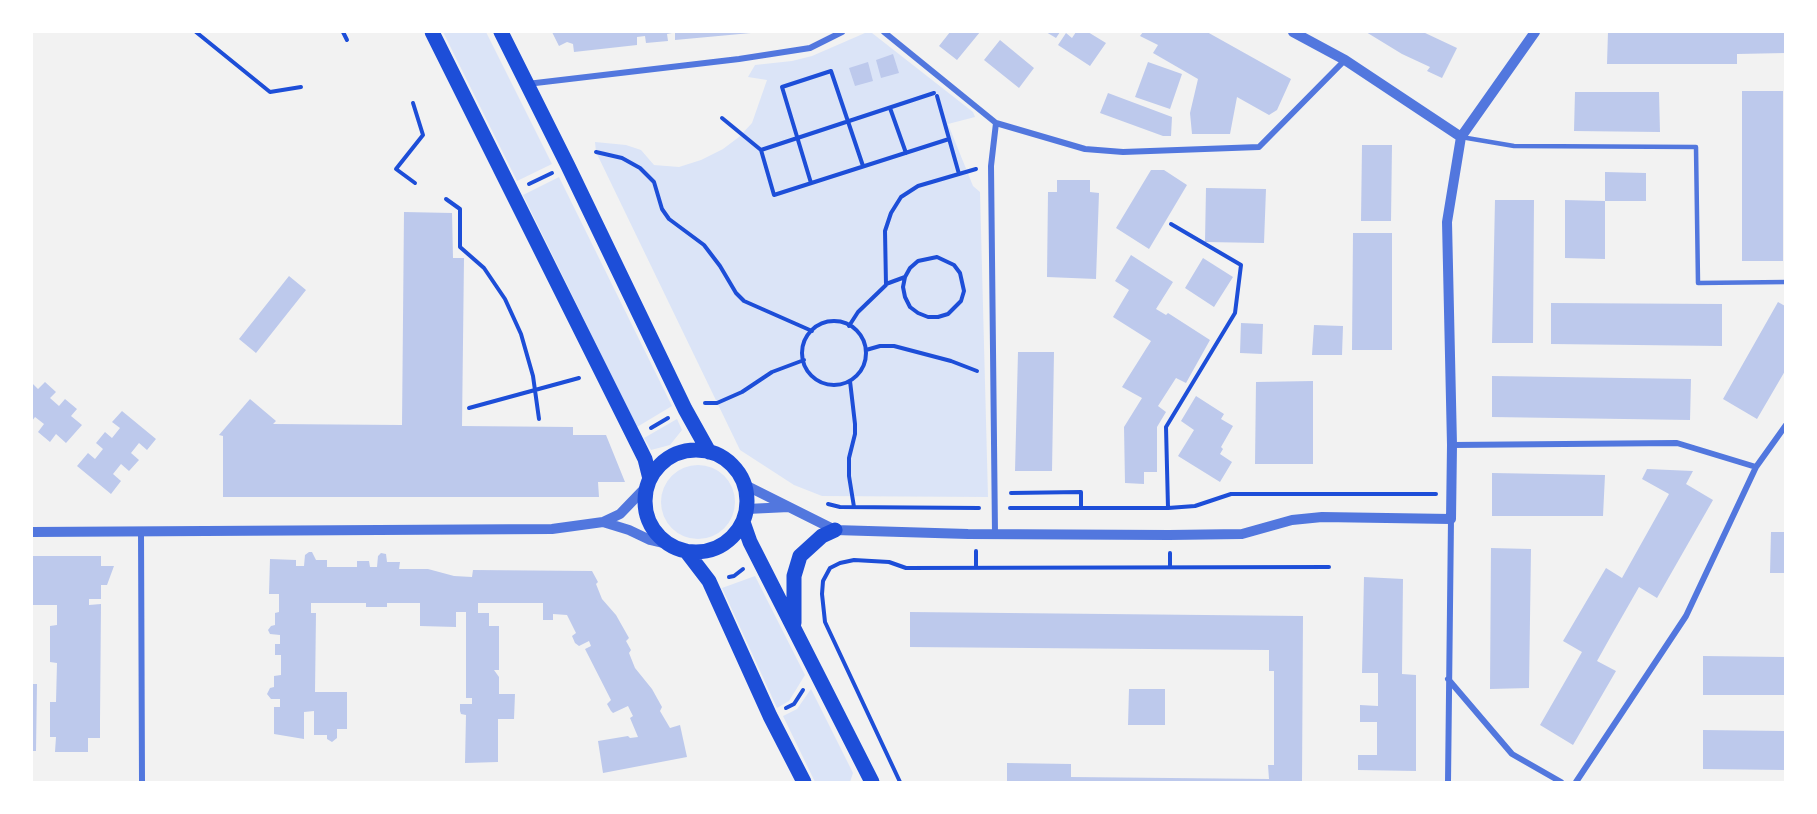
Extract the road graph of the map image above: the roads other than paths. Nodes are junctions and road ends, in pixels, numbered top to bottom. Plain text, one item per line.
1 (432, 32) edge
2 (501, 32) edge
3 (842, 32) edge
4 (884, 32) edge
5 (1293, 32) edge
6 (1535, 32) edge
7 (1346, 60) junction
8 (526, 84) junction
9 (996, 123) junction
10 (1461, 138) junction
11 (1785, 282) edge
12 (1785, 425) edge
13 (1452, 445) junction
14 (709, 452) junction
15 (1756, 466) junction
16 (648, 483) junction
17 (745, 485) junction
18 (789, 507) junction
19 (745, 516) junction
20 (1451, 519) junction
21 (603, 522) junction
22 (141, 530) junction
23 (835, 530) junction
24 (32, 532) edge
25 (995, 534) junction
26 (668, 544) junction
27 (686, 552) junction
28 (794, 626) junction
29 (1448, 678) junction
30 (871, 782) edge
31 (142, 783) edge
32 (804, 783) edge
33 (1448, 783) edge
34 (1561, 783) edge
35 (1576, 783) edge

1 - 16 main road
2 - 8 main road
3 - 8 street
4 - 9 street
5 - 7 street
6 - 10 street
7 - 9 street
7 - 10 street
8 - 14 main road
9 - 25 street
10 - 11 lane
10 - 13 street
12 - 15 street
13 - 15 street
13 - 20 street
14 - 16 main road
14 - 17 main road
15 - 35 street
16 - 21 street
16 - 26 main road
17 - 18 street
17 - 19 main road
18 - 19 street
18 - 23 street
19 - 27 main road
19 - 28 main road
20 - 25 street
20 - 29 street
21 - 22 street
21 - 26 street
22 - 24 street
22 - 31 street
23 - 25 street
23 - 28 main road
26 - 27 main road
27 - 32 main road
28 - 30 main road
29 - 33 street
29 - 34 street

